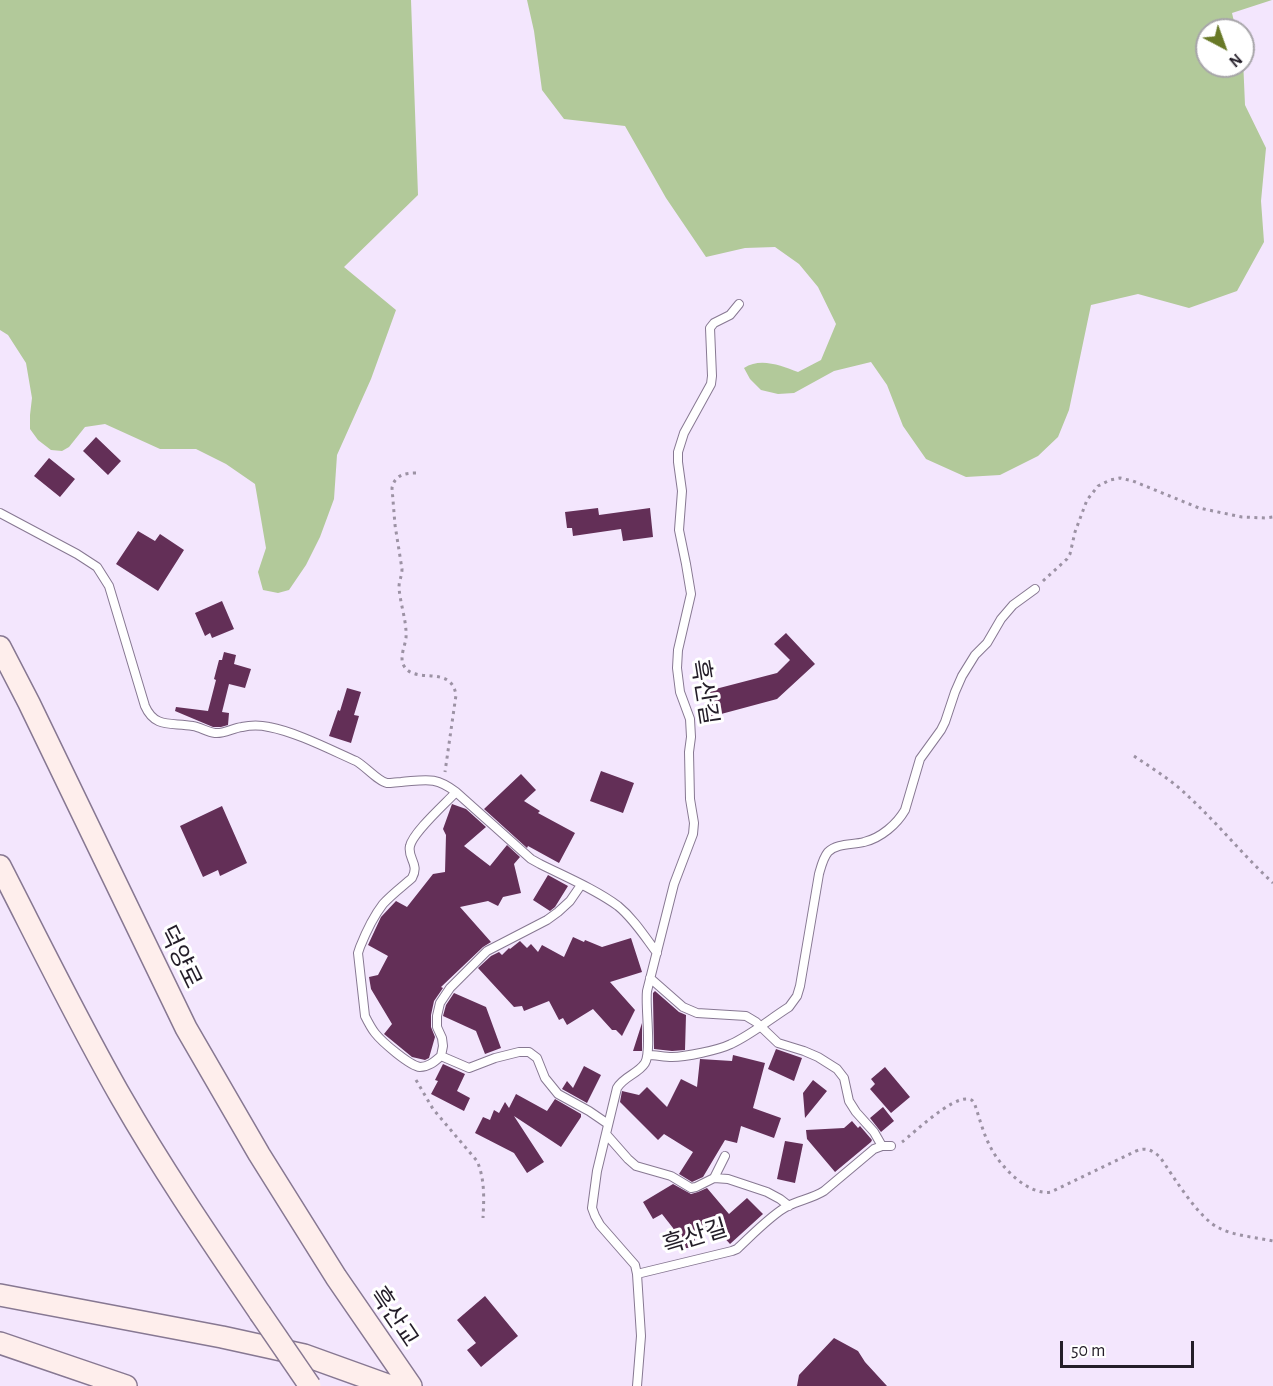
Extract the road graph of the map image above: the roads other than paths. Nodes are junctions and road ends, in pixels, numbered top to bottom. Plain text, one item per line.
1 (739, 304) dead end
2 (0, 513) edge
3 (10, 519) junction
4 (0, 524) edge
5 (1035, 589) road end
6 (0, 647) edge
7 (456, 792) junction
8 (0, 866) edge
9 (582, 885) junction
10 (657, 953) junction
11 (650, 978) junction
12 (760, 1026) junction
13 (648, 1055) junction
14 (441, 1056) junction
15 (608, 1124) junction
16 (606, 1134) junction
17 (725, 1156) dead end
18 (714, 1178) junction
19 (789, 1206) junction
20 (637, 1274) junction
21 (336, 1277) joint
22 (0, 1295) edge
23 (0, 1343) edge
24 (126, 1386) edge
25 (309, 1386) edge
26 (390, 1386) edge
27 (411, 1386) edge
28 (637, 1386) edge

1 - 10 lane, 흑산길
2 - 3 lane
3 - 4 lane
3 - 7 lane
5 - 12 lane
6 - 21 main road, 덕양로
7 - 9 lane
7 - 14 lane
8 - 25 main road, bridge
9 - 10 lane
9 - 14 lane
10 - 11 lane, 흑산길
11 - 12 lane
11 - 13 lane, 흑산길
12 - 13 lane
12 - 19 lane, 흑산길
13 - 15 lane, 흑산길
14 - 15 lane
15 - 16 lane, 흑산길
16 - 18 lane, 흑산길
16 - 20 lane, 흑산길
17 - 18 lane
18 - 19 lane, 흑산길
19 - 20 lane, 흑산길
20 - 28 lane, 흑산길
21 - 27 main road, 흑산교
22 - 26 main road
23 - 24 main road

